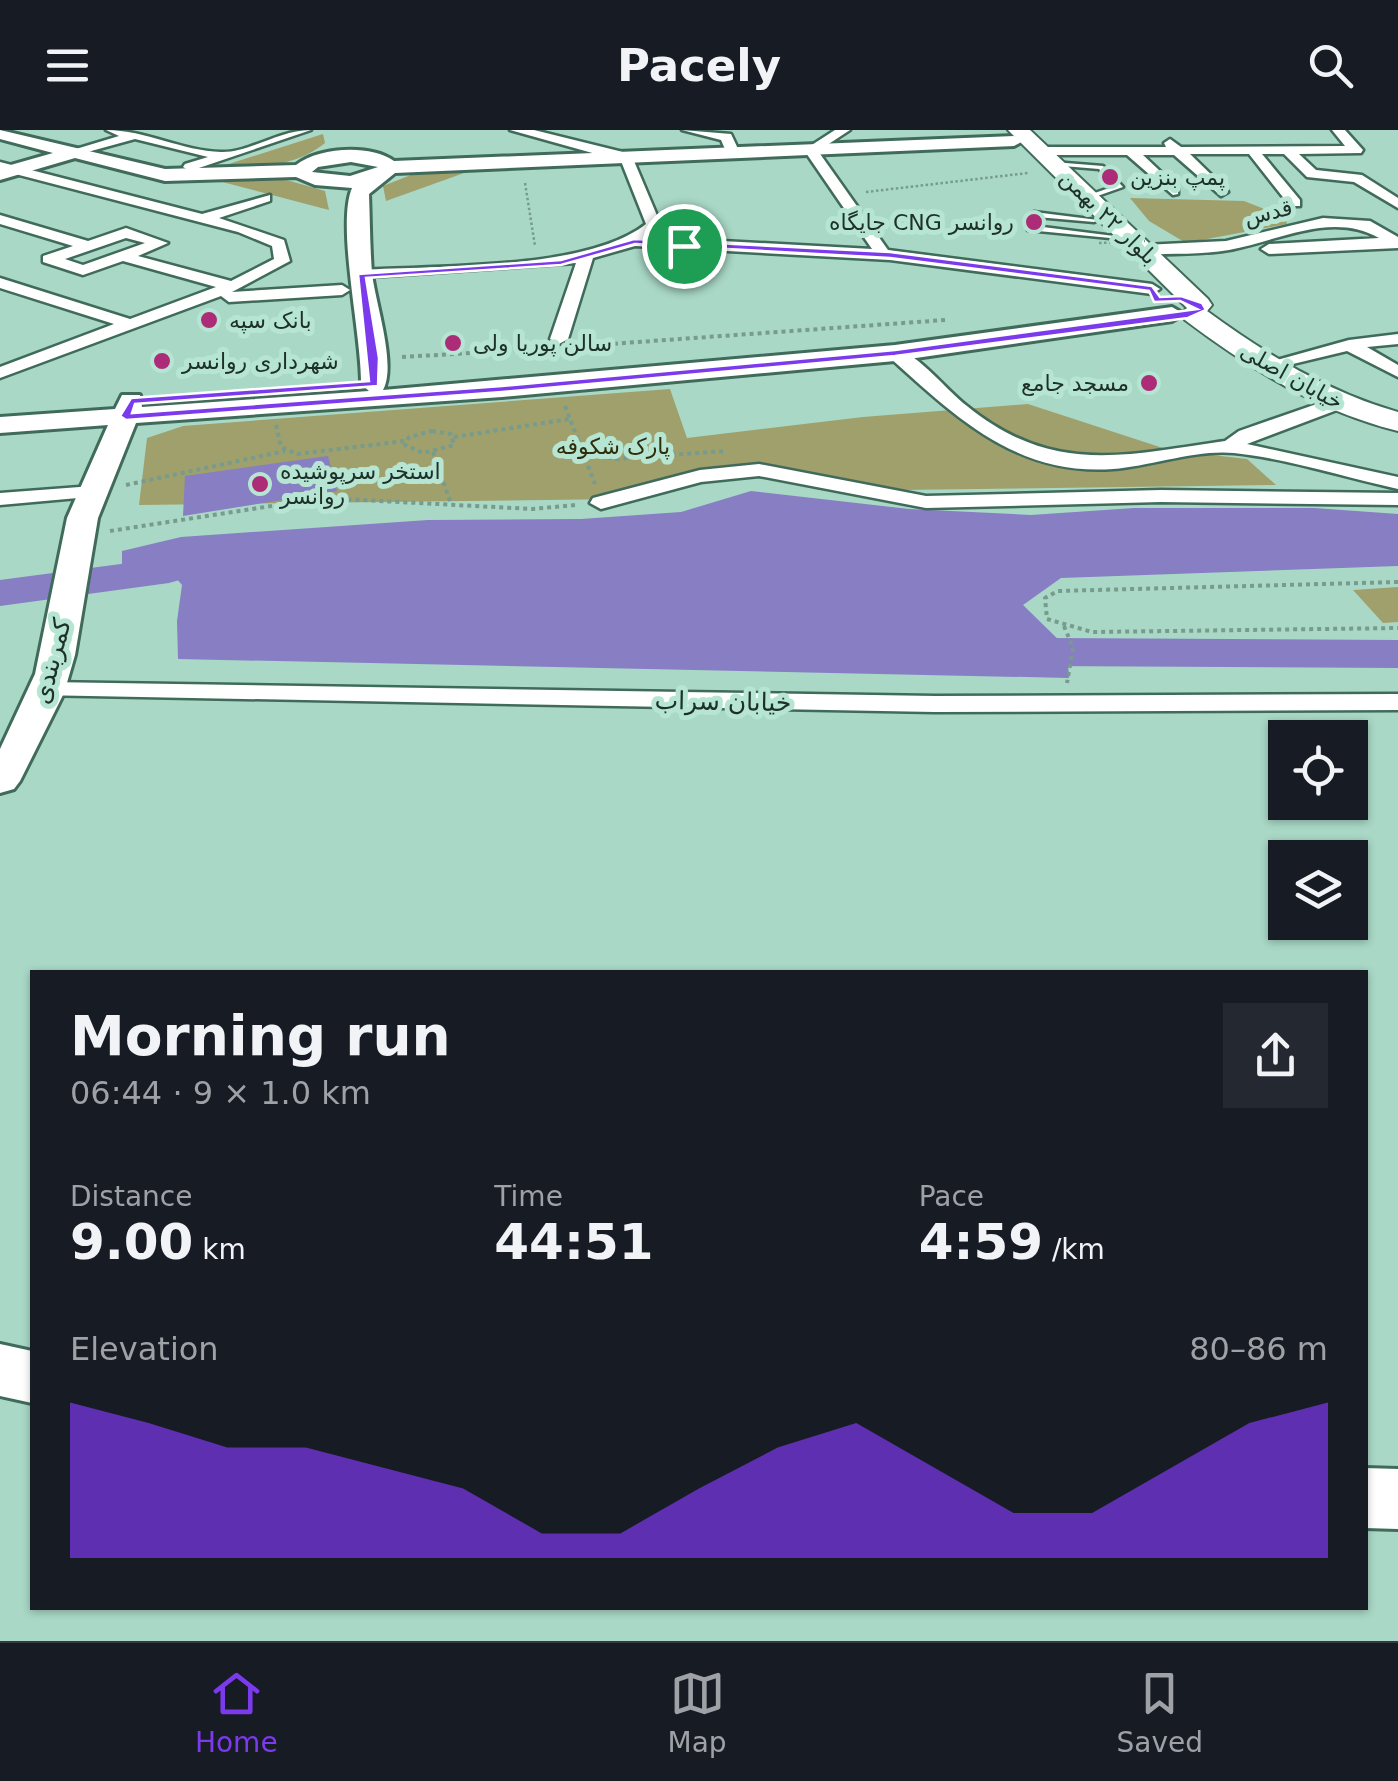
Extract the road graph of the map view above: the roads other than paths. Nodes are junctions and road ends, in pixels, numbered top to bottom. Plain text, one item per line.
1 (112, 130) edge
2 (154, 130) edge
3 (274, 130) edge
4 (516, 130) edge
5 (688, 130) edge
6 (844, 130) edge
7 (1158, 130) edge
8 (1200, 130) edge
9 (1250, 130) edge
10 (1292, 130) edge
11 (1338, 130) edge
12 (298, 132) edge
13 (0, 134) edge
14 (134, 136) junction
15 (602, 137) dead end
16 (1104, 137) dead end
17 (584, 144) junction
18 (1028, 147) edge
19 (812, 150) junction
20 (1130, 150) junction
21 (1176, 150) junction
22 (1222, 150) junction
23 (1260, 150) junction
24 (1287, 150) junction
25 (1305, 150) junction
26 (73, 152) junction
27 (733, 153) junction
28 (221, 156) junction
29 (623, 157) junction
30 (190, 166) dead end
31 (384, 166) junction
32 (4, 170) edge
33 (310, 171) junction
34 (1174, 190) dead end
35 (1221, 192) dead end
36 (266, 198) dead end
37 (1295, 203) dead end
38 (1398, 204) edge
39 (204, 218) junction
40 (0, 220) edge
41 (1098, 224) junction
42 (145, 238) junction
43 (634, 241) junction
44 (1397, 243) edge
45 (1144, 245) junction
46 (89, 246) junction
47 (1226, 246) junction
48 (884, 255) junction
49 (121, 256) junction
50 (586, 256) junction
51 (64, 264) junction
52 (2, 285) edge
53 (233, 286) junction
54 (349, 291) junction
55 (196, 299) junction
56 (1171, 305) junction
57 (130, 324) junction
58 (559, 339) dead end
59 (1398, 339) edge
60 (1349, 345) junction
61 (895, 353) junction
62 (0, 355) edge
63 (24, 364) junction
64 (1268, 366) junction
65 (374, 371) junction
66 (1398, 372) edge
67 (0, 373) edge
68 (575, 373) junction
69 (1338, 404) junction
70 (128, 409) junction
71 (0, 410) edge
72 (1398, 422) edge
73 (0, 425) edge
74 (1231, 446) junction
75 (1398, 483) edge
76 (94, 490) junction
77 (1398, 498) edge
78 (0, 500) edge
79 (601, 503) road end
80 (48, 690) junction
81 (1398, 702) edge
82 (0, 781) edge
83 (0, 1370) edge
84 (30, 1377) edge
85 (1368, 1498) edge
86 (1398, 1499) edge

1 - 14 street
2 - 14 street
3 - 12 street
4 - 17 street
5 - 27 street
6 - 19 street
7 - 21 street
8 - 22 street
9 - 23 street
10 - 25 street
11 - 25 street
12 - 28 street
13 - 26 main road
14 - 26 street
14 - 28 street
15 - 17 street
16 - 18 street
17 - 29 street
18 - 19 main road
18 - 20 street
18 - 41 main road, بلوار ۲۲ بهمن
18 - 41 lane
19 - 27 main road
19 - 48 street
20 - 21 street
20 - 34 street
21 - 22 street
21 - 35 street
22 - 23 street
23 - 24 street
23 - 37 street
24 - 25 street
24 - 38 street
26 - 32 main road
26 - 33 main road
27 - 29 main road
28 - 30 street
29 - 31 main road
29 - 43 street
31 - 33 main road
31 - 33 main road
31 - 54 main road
32 - 39 street
33 - 54 main road
36 - 39 street
39 - 42 street
39 - 53 street
40 - 46 street
41 - 41 lane
41 - 45 main road, بلوار ۲۲ بهمن
41 - 56 main road, بلوار ۲۲ بهمن
42 - 46 street
42 - 49 street
43 - 48 street
43 - 50 street
44 - 47 street
44 - 47 street, قدس
45 - 47 street, قدس
45 - 56 main road, بلوار ۲۲ بهمن
46 - 51 street
48 - 56 street
49 - 51 street
49 - 53 street
50 - 54 street
50 - 58 street
51 - 52 street
52 - 57 street
53 - 55 street
54 - 55 street
54 - 65 main road
55 - 57 street
56 - 61 main road
56 - 64 main road, خیابان اصلی
56 - 68 main road
57 - 63 street
59 - 60 street
60 - 64 street
60 - 66 street
61 - 68 main road
61 - 74 street
62 - 63 street
63 - 67 street
64 - 69 main road, خیابان اصلی
65 - 68 main road
65 - 70 main road
68 - 70 main road
69 - 72 main road, خیابان اصلی
69 - 74 street
70 - 71 main road
70 - 73 main road
70 - 76 main road, کمربندی
74 - 75 street
76 - 78 street
76 - 80 main road, کمربندی
77 - 79 street
80 - 81 street, خیابان سراب
80 - 82 main road, کمربندی
83 - 84 main road
85 - 86 main road

